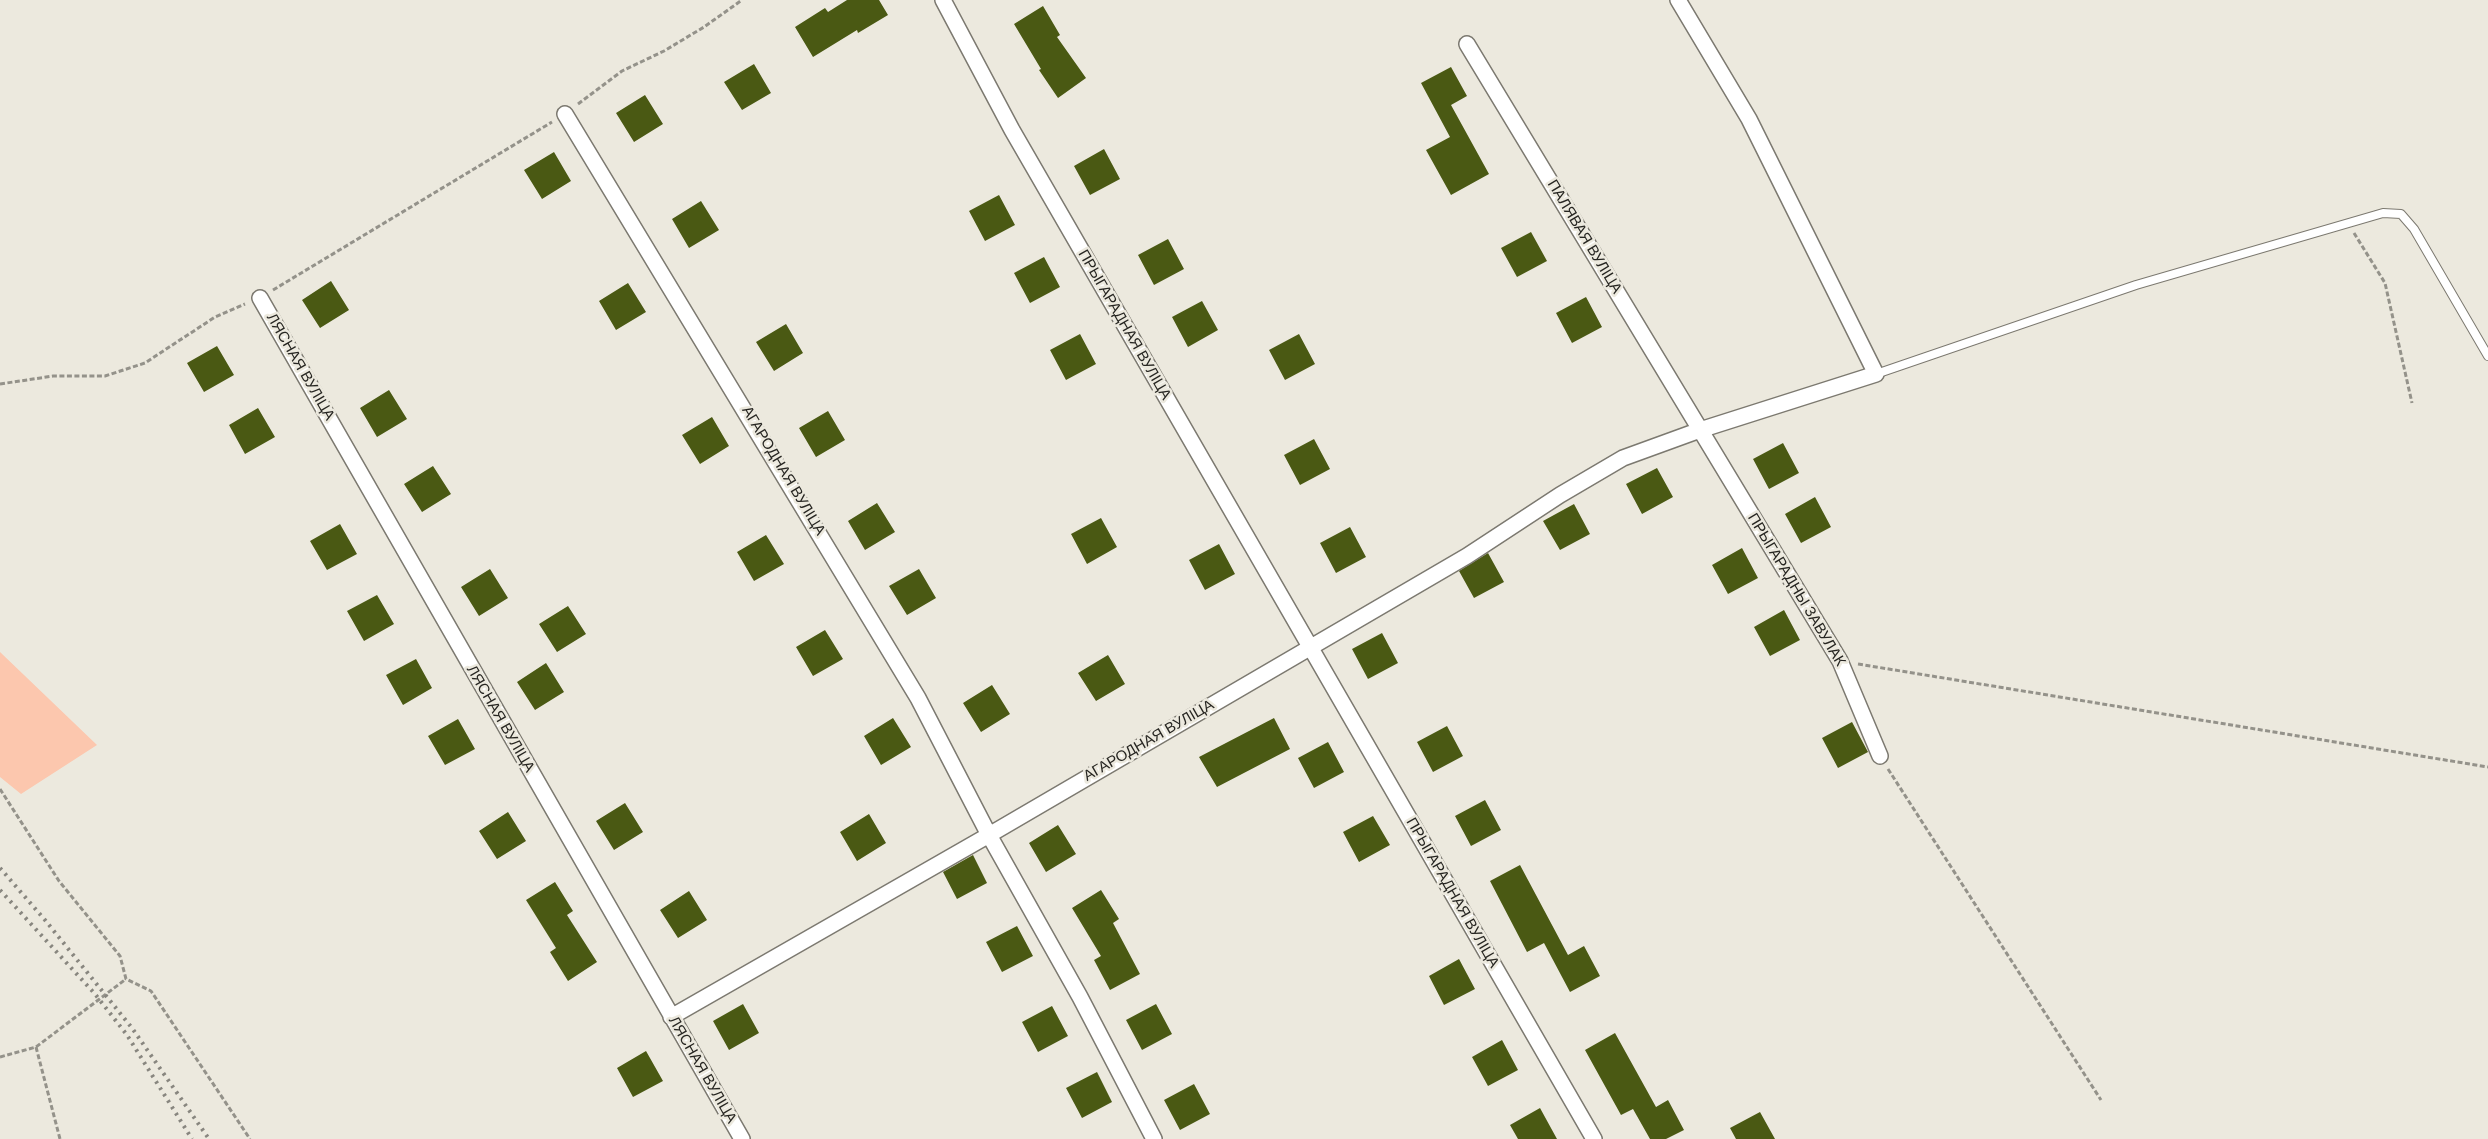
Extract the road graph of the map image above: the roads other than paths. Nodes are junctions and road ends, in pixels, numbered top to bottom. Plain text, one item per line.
1 (943, 0) edge
2 (1678, 0) edge
3 (1468, 44) dead end
4 (565, 114) road end
5 (260, 298) road end
6 (2488, 356) edge
7 (1876, 374) junction
8 (1700, 430) junction
9 (1309, 647) junction
10 (1880, 756) road end
11 (989, 835) junction
12 (671, 1016) junction
13 (742, 1139) edge
14 (1154, 1139) edge
15 (1594, 1139) edge

1 - 9 street, ПРЫГАРАДНАЯ ВУЛІЦА
2 - 7 street
3 - 8 street, ПАЛЯВАЯ ВУЛІЦА
4 - 11 street, АГАРОДНАЯ ВУЛІЦА
5 - 12 street, ЛЯСНАЯ ВУЛІЦА
6 - 7 lane
7 - 8 street
8 - 9 street
8 - 10 street, ПРЫГАРАДНЫ ЗАВУЛАК
9 - 11 street, АГАРОДНАЯ ВУЛІЦА
9 - 15 street, ПРЫГАРАДНАЯ ВУЛІЦА
11 - 12 street
11 - 14 street, АГАРОДНАЯ ВУЛІЦА
12 - 13 street, ЛЯСНАЯ ВУЛІЦА

